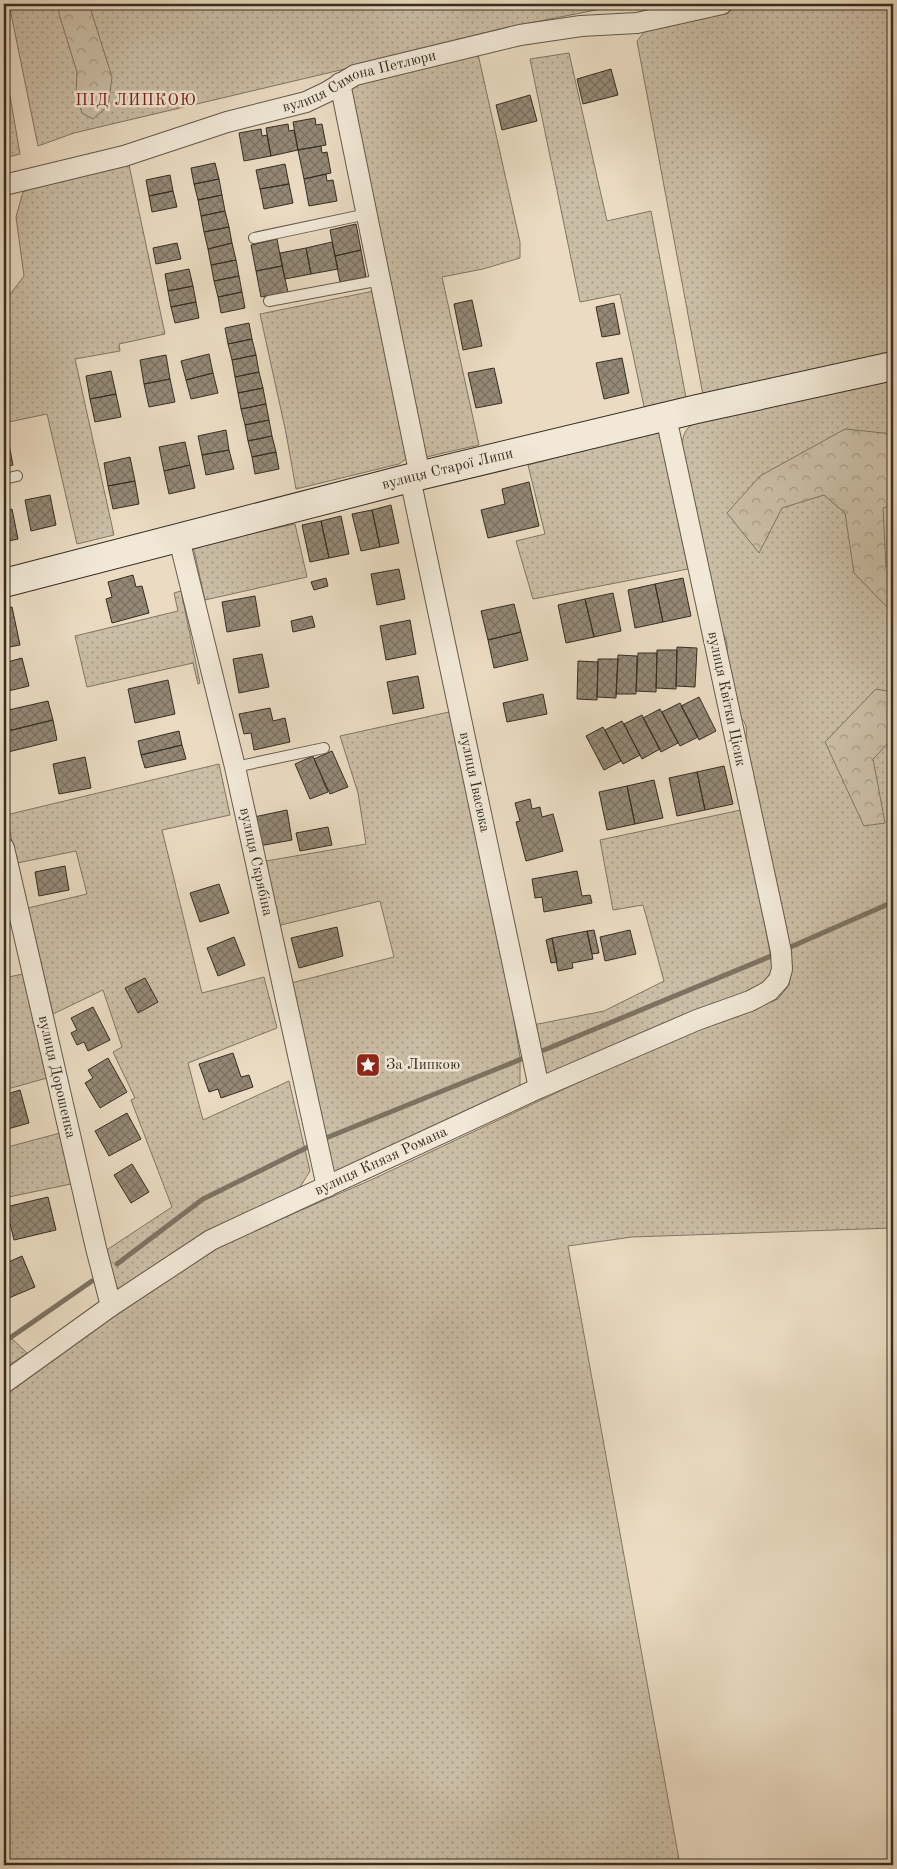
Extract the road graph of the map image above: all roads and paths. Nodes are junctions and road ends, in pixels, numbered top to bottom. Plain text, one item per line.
1 (722, 4) edge
2 (340, 83) junction
3 (4, 185) edge
4 (367, 214) junction
5 (254, 238) dead end
6 (380, 280) junction
7 (269, 301) dead end
8 (893, 366) edge
9 (666, 417) junction
10 (17, 476) dead end
11 (415, 477) junction
12 (4, 479) edge
13 (179, 539) junction
14 (4, 583) edge
15 (324, 748) dead end
16 (235, 767) junction
17 (4, 848) edge
18 (779, 980) joint
19 (539, 1088) junction
20 (328, 1187) junction
21 (111, 1306) junction
22 (4, 1383) edge

1 - 2 street, вулиця Симона Петлюри
2 - 3 street, вулиця Симона Петлюри
2 - 4 street, вулиця Івасюка
4 - 5 lane
4 - 6 street, вулиця Івасюка
6 - 7 lane
6 - 11 street, вулиця Івасюка
8 - 9 street, вулиця Старої Липи
9 - 11 street, вулиця Старої Липи
9 - 18 street, вулиця Квітки Цісик
10 - 12 lane
11 - 13 street, вулиця Старої Липи
11 - 19 street, вулиця Івасюка
13 - 14 street, вулиця Старої Липи
13 - 16 street, вулиця Скрябіна
15 - 16 lane
16 - 20 street, вулиця Скрябіна
17 - 21 street, вулиця Дорошенка
18 - 19 street, вулиця Князя Романа
19 - 20 street, вулиця Князя Романа
20 - 21 street, вулиця Князя Романа
21 - 22 street, вулиця Князя Романа

